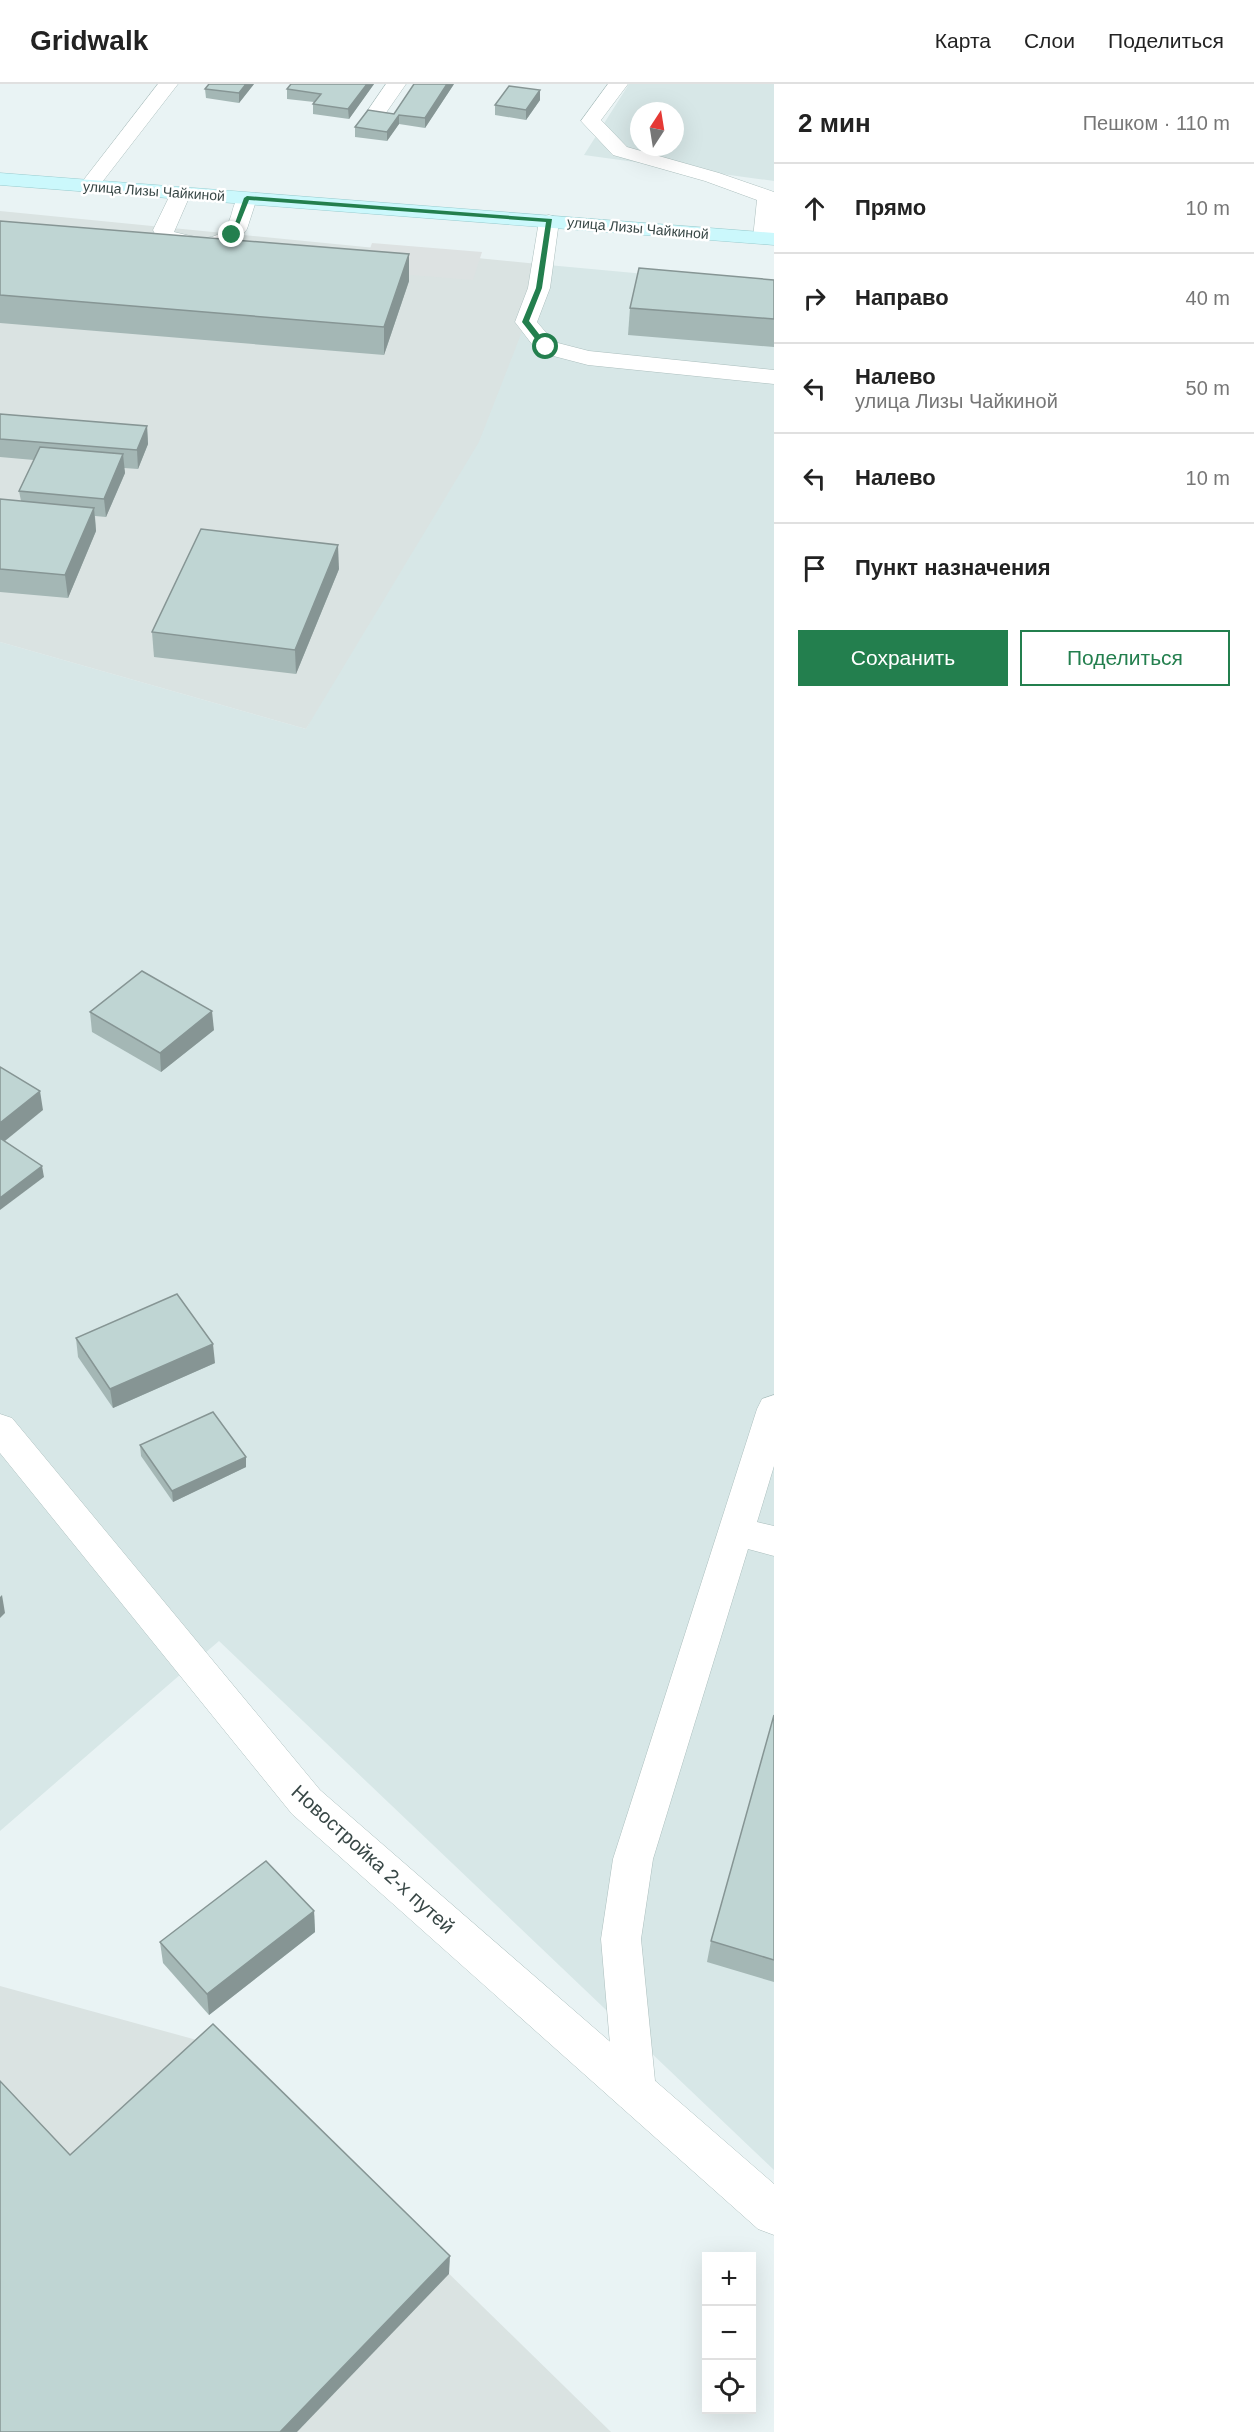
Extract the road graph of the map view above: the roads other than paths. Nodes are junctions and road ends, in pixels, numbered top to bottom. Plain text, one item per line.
1 (168, 84) edge
2 (396, 84) edge
3 (618, 84) edge
4 (374, 116) edge
5 (0, 178) edge
6 (89, 186) junction
7 (771, 190) edge
8 (181, 193) junction
9 (247, 198) junction
10 (549, 220) junction
11 (769, 238) edge
12 (774, 376) edge
13 (774, 1408) edge
14 (0, 1428) edge
15 (736, 1531) junction
16 (774, 1540) edge
17 (635, 2091) junction
18 (774, 2213) edge

1 - 6 street
2 - 4 street
3 - 7 street
5 - 6 street, улица Лизы Чайкиной
6 - 8 street, улица Лизы Чайкиной
7 - 11 street
8 - 9 street, улица Лизы Чайкиной
8 - 9 street
9 - 10 street, улица Лизы Чайкиной
10 - 11 street, улица Лизы Чайкиной
10 - 12 street
13 - 15 street
14 - 17 street, Новостройка 2-х путей
15 - 16 street
15 - 17 street
17 - 18 street, Новостройка 2-х путей

